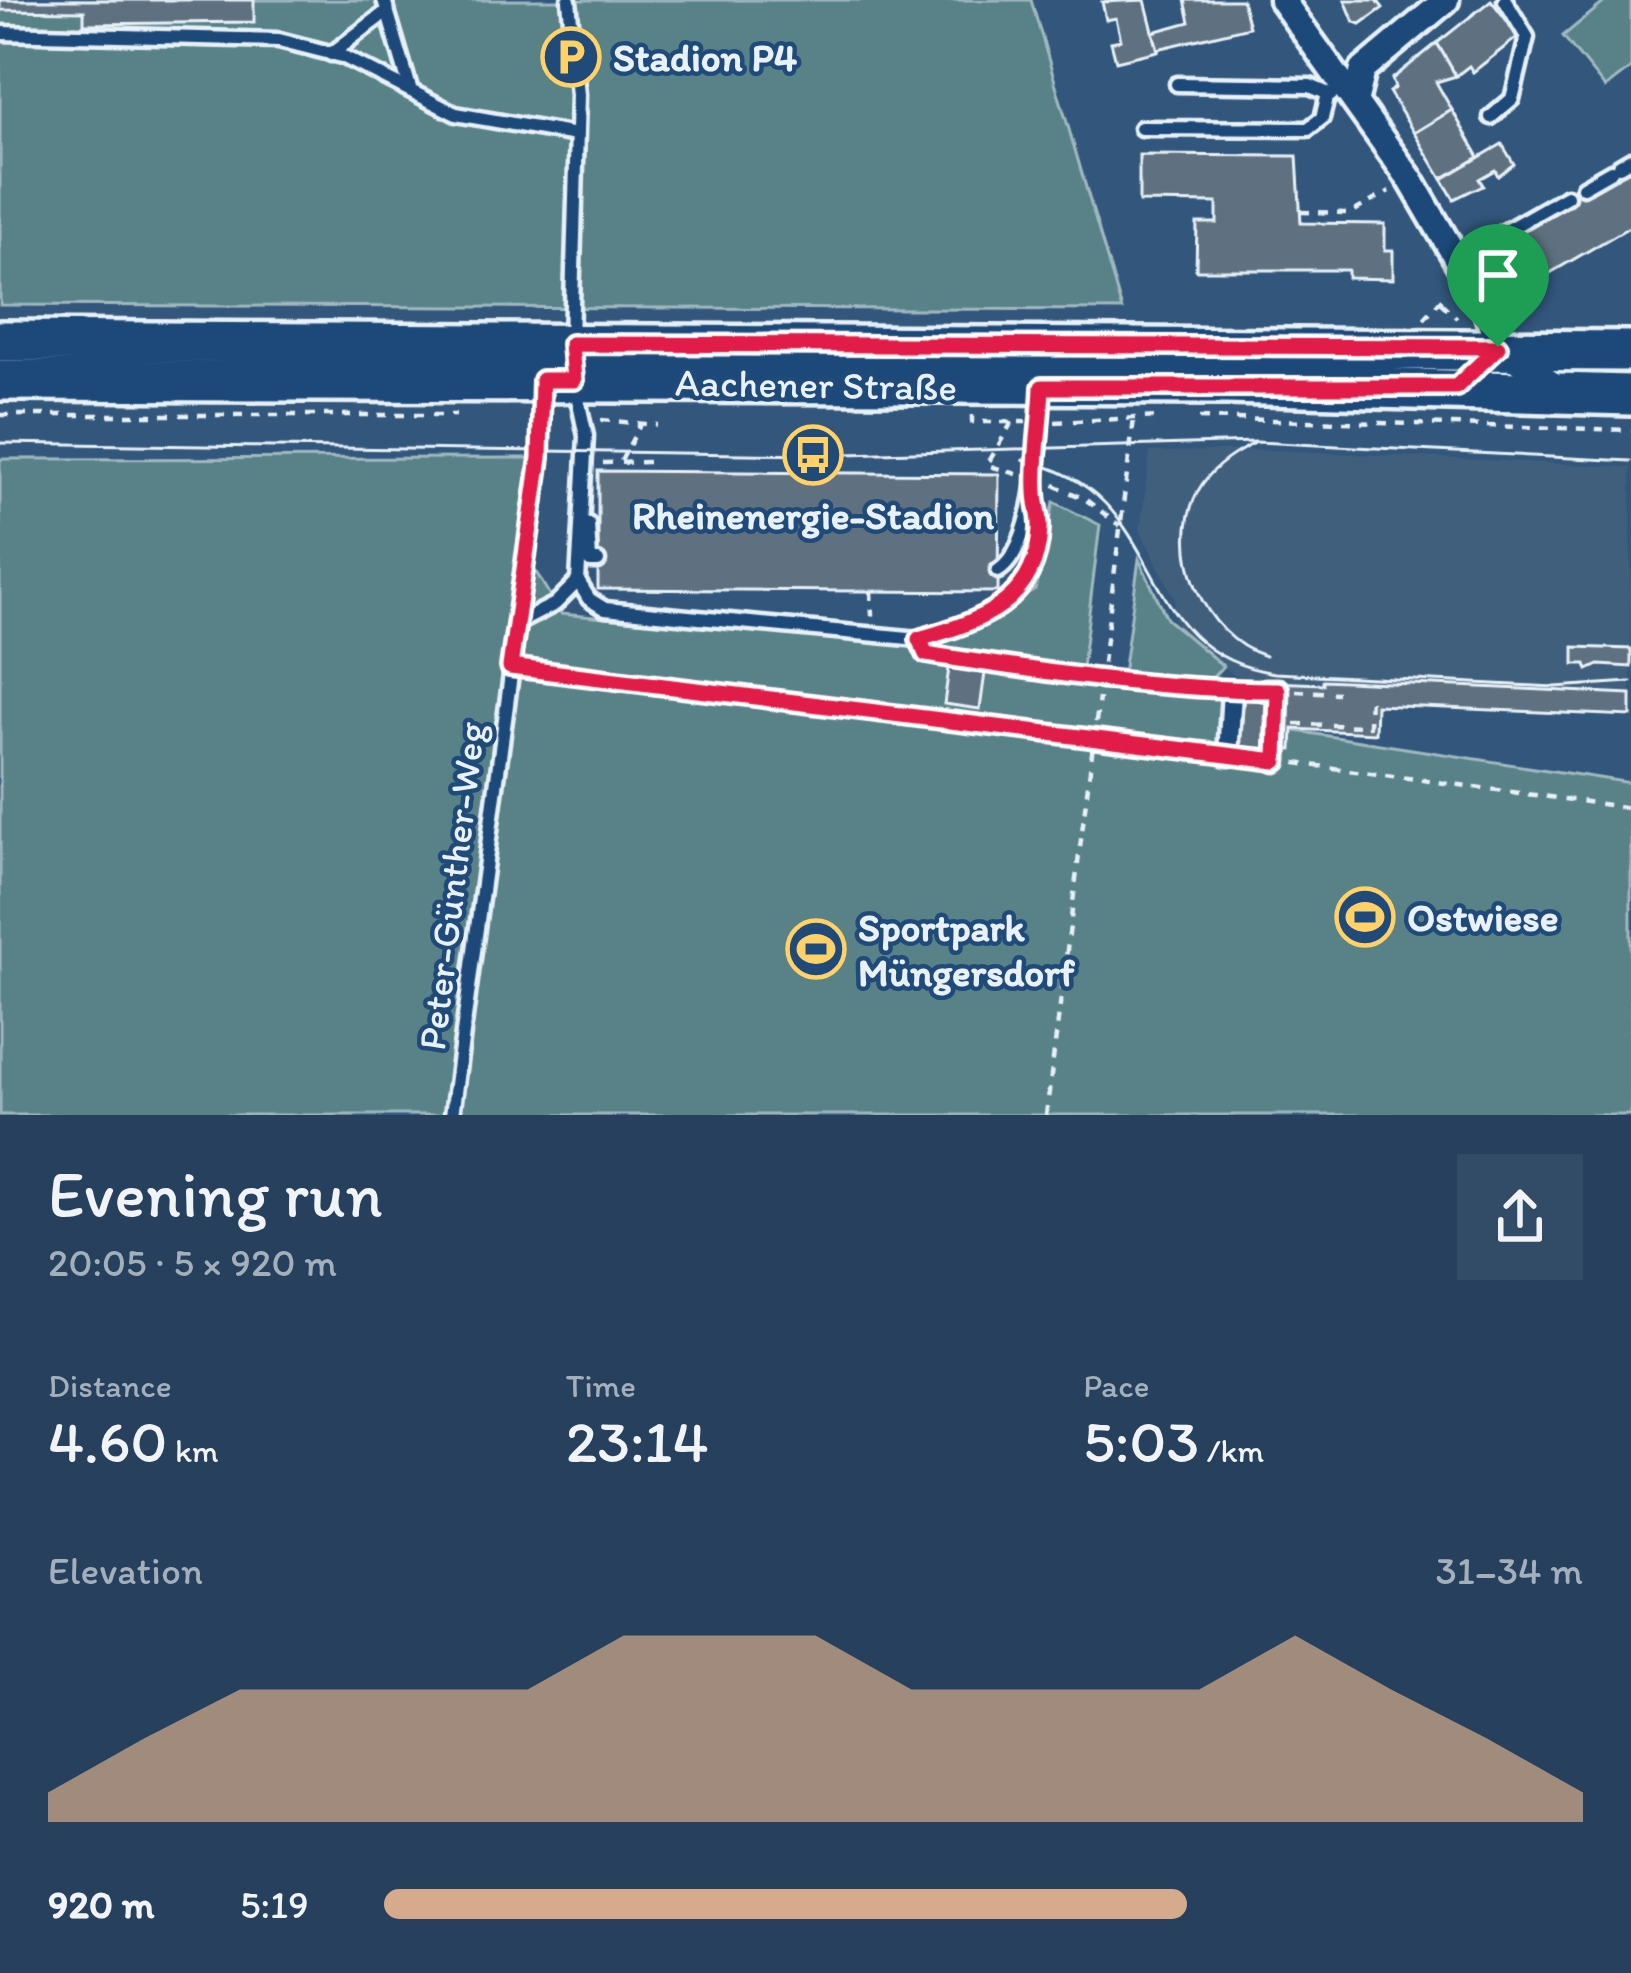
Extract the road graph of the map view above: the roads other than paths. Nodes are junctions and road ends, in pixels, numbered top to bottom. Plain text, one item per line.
1 (569, 0) edge
2 (1282, 0) edge
3 (1446, 0) edge
4 (1504, 0) edge
5 (385, 6) edge
6 (0, 33) edge
7 (331, 54) junction
8 (1177, 83) dead end
9 (410, 88) junction
10 (1328, 94) junction
11 (1356, 98) junction
12 (1490, 117) dead end
13 (1142, 128) dead end
14 (576, 135) junction
15 (1620, 165) edge
16 (1583, 187) dead end
17 (1568, 196) dead end
18 (1458, 258) junction
19 (0, 341) edge
20 (982, 347) junction
21 (1498, 347) junction
22 (1631, 351) edge
23 (562, 368) junction
24 (0, 380) edge
25 (1042, 387) junction
26 (1456, 387) junction
27 (1563, 392) junction
28 (1631, 395) edge
29 (585, 463) junction
30 (1035, 490) junction
31 (598, 562) dead end
32 (998, 571) dead end
33 (578, 581) junction
34 (518, 622) junction
35 (1101, 681) road end
36 (1272, 690) joint
37 (1232, 692) junction
38 (1228, 755) road end
39 (1276, 761) road end
40 (452, 1115) edge

1 - 14 lane
2 - 11 street
3 - 11 street
4 - 12 lane
5 - 7 lane
5 - 9 lane
6 - 7 lane
7 - 9 lane
8 - 10 lane
9 - 14 lane
10 - 11 lane
10 - 13 lane
11 - 18 street
14 - 23 lane
15 - 16 lane
17 - 18 lane
18 - 21 street
19 - 23 main road, Aachener Straße
20 - 21 main road, Aachener Straße
20 - 23 main road, Aachener Straße
20 - 25 lane
21 - 22 main road, Aachener Straße
21 - 26 street
21 - 27 street
23 - 24 main road, Aachener Straße
23 - 25 main road, Aachener Straße
23 - 29 lane
23 - 34 lane, Peter-Günther-Weg
25 - 26 main road, Aachener Straße
25 - 30 lane
26 - 27 main road, Aachener Straße
27 - 28 main road, Aachener Straße
29 - 31 lane
29 - 33 lane
30 - 32 lane
30 - 33 lane
33 - 34 lane
34 - 40 lane, Peter-Günther-Weg
35 - 37 lane
36 - 37 lane
36 - 39 street
37 - 38 street

